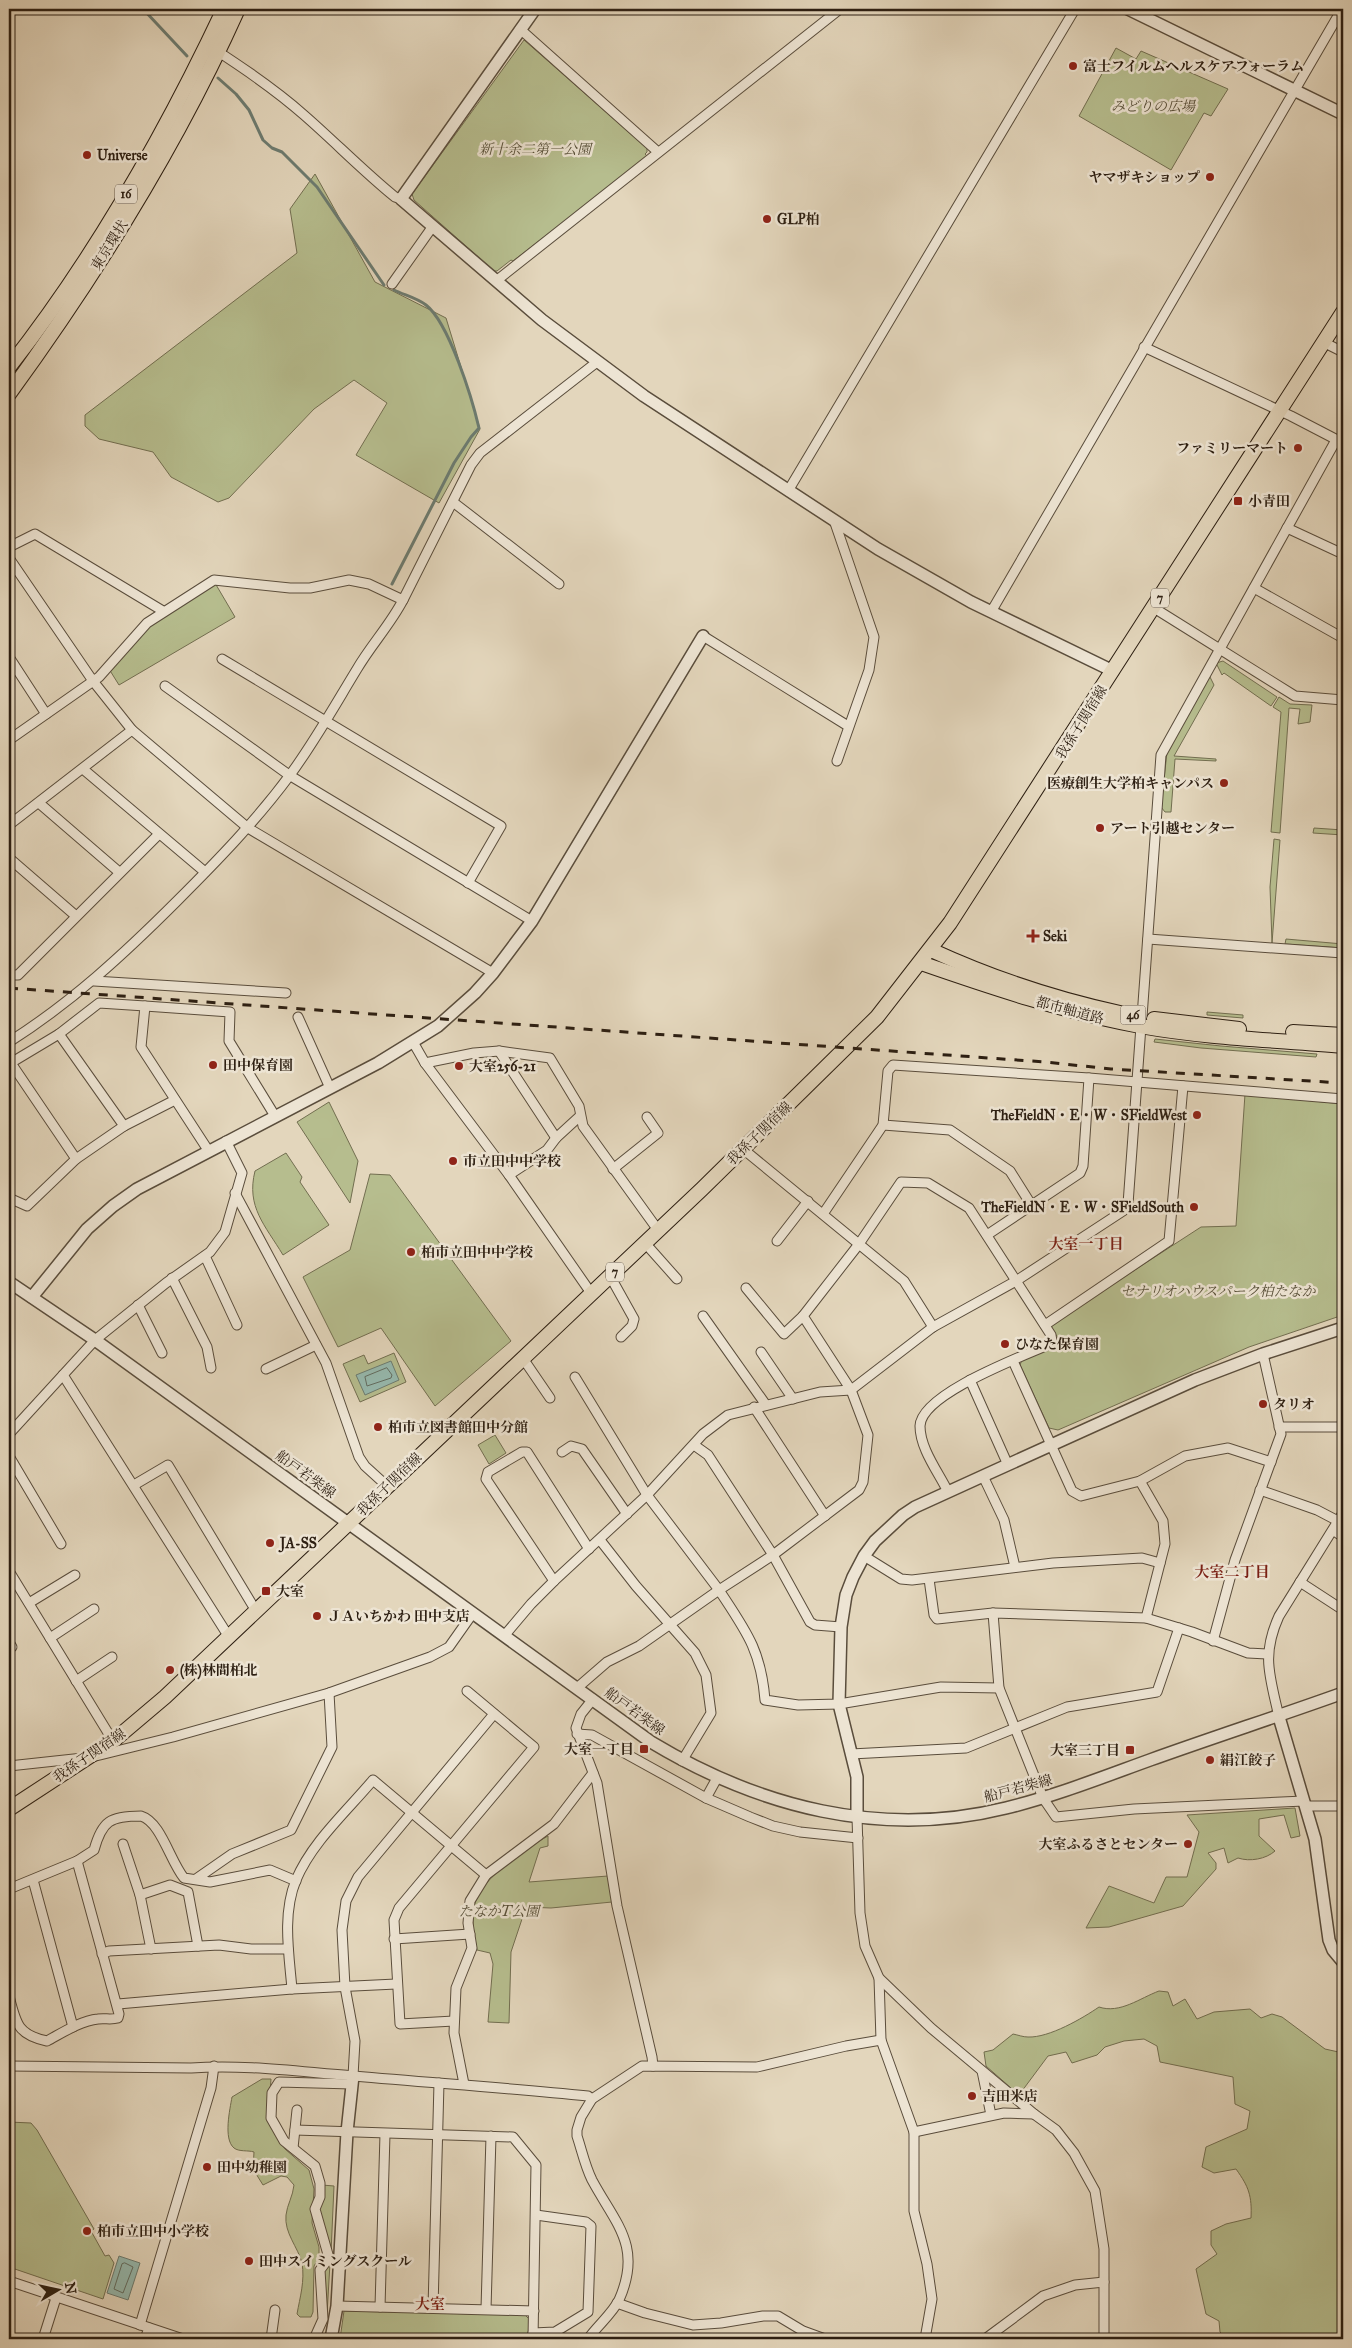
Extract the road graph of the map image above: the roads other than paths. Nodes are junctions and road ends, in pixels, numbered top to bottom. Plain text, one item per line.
1 (224, 9) edge
2 (238, 9) edge
3 (535, 9) edge
4 (840, 9) edge
5 (1075, 9) edge
6 (1128, 9) edge
7 (1342, 9) edge
8 (520, 29) junction
9 (213, 48) junction
10 (1295, 90) junction
11 (1343, 114) edge
12 (658, 152) junction
13 (401, 199) junction
14 (433, 226) junction
15 (496, 281) junction
16 (392, 284) dead end
17 (1343, 312) edge
18 (1325, 343) junction
19 (1144, 347) junction
20 (1343, 352) edge
21 (596, 362) junction
22 (9, 367) edge
23 (9, 394) edge
24 (1281, 412) junction
25 (1340, 441) edge
26 (788, 490) junction
27 (452, 502) junction
28 (834, 520) junction
29 (1287, 528) junction
30 (9, 547) edge
31 (1343, 554) edge
32 (9, 558) edge
33 (559, 584) dead end
34 (1254, 588) junction
35 (404, 600) junction
36 (1154, 608) junction
37 (163, 611) junction
38 (991, 612) junction
39 (703, 636) joint
40 (1343, 638) edge
41 (1220, 649) junction
42 (9, 656) edge
43 (222, 659) dead end
44 (1113, 671) junction
45 (93, 681) junction
46 (166, 686) dead end
47 (1343, 700) edge
48 (46, 714) junction
49 (326, 722) junction
50 (848, 726) junction
51 (132, 730) junction
52 (9, 740) edge
53 (837, 761) dead end
54 (83, 769) junction
55 (290, 775) junction
56 (39, 803) junction
57 (9, 825) edge
58 (248, 828) junction
59 (159, 834) junction
60 (9, 858) edge
61 (119, 872) junction
62 (205, 872) junction
63 (468, 883) junction
64 (76, 916) junction
65 (532, 921) junction
66 (1148, 939) junction
67 (932, 950) junction
68 (1343, 953) edge
69 (921, 963) junction
70 (493, 973) junction
71 (9, 975) edge
72 (94, 981) junction
73 (286, 993) dead end
74 (145, 1006) junction
75 (298, 1017) dead end
76 (1141, 1021) junction
77 (59, 1034) junction
78 (1343, 1035) edge
79 (9, 1042) edge
80 (413, 1042) junction
81 (1343, 1046) edge
82 (499, 1051) junction
83 (10, 1063) edge
84 (425, 1063) junction
85 (1089, 1078) junction
86 (1137, 1082) junction
87 (1183, 1086) junction
88 (330, 1088) junction
89 (1343, 1099) edge
90 (175, 1100) junction
91 (275, 1116) junction
92 (580, 1116) junction
93 (647, 1117) dead end
94 (883, 1125) junction
95 (124, 1126) junction
96 (556, 1138) junction
97 (226, 1141) junction
98 (743, 1149) junction
99 (208, 1150) junction
100 (76, 1159) junction
101 (613, 1168) junction
102 (509, 1175) junction
103 (235, 1193) junction
104 (9, 1198) edge
105 (808, 1201) junction
106 (1032, 1206) junction
107 (823, 1214) junction
108 (658, 1230) junction
109 (987, 1235) junction
110 (776, 1241) dead end
111 (645, 1242) junction
112 (859, 1244) junction
113 (204, 1256) junction
114 (610, 1276) junction
115 (172, 1278) junction
116 (677, 1279) dead end
117 (1016, 1281) junction
118 (9, 1282) edge
119 (746, 1288) dead end
120 (592, 1294) junction
121 (32, 1297) junction
122 (138, 1305) junction
123 (703, 1316) dead end
124 (803, 1316) junction
125 (1045, 1324) junction
126 (237, 1325) dead end
127 (933, 1327) junction
128 (1343, 1328) edge
129 (621, 1337) dead end
130 (95, 1340) junction
131 (316, 1345) junction
132 (761, 1352) dead end
133 (162, 1353) dead end
134 (1264, 1354) junction
135 (522, 1357) junction
136 (1013, 1361) junction
137 (211, 1368) dead end
138 (266, 1369) dead end
139 (62, 1375) junction
140 (575, 1377) dead end
141 (970, 1380) junction
142 (850, 1390) junction
143 (550, 1398) dead end
144 (793, 1399) junction
145 (766, 1405) junction
146 (754, 1408) junction
147 (1280, 1427) junction
148 (1343, 1427) edge
149 (9, 1434) edge
150 (694, 1445) junction
151 (1051, 1445) junction
152 (562, 1452) dead end
153 (9, 1456) edge
154 (1271, 1462) junction
155 (1008, 1464) junction
156 (983, 1476) junction
157 (1140, 1481) junction
158 (134, 1484) junction
159 (387, 1486) junction
160 (1260, 1490) junction
161 (948, 1492) junction
162 (647, 1495) junction
163 (628, 1514) junction
164 (825, 1516) junction
165 (1341, 1518) edge
166 (348, 1523) junction
167 (1333, 1530) junction
168 (1343, 1537) edge
169 (600, 1540) junction
170 (61, 1544) dead end
171 (589, 1550) junction
172 (773, 1555) junction
173 (864, 1556) junction
174 (1160, 1563) junction
175 (1016, 1567) junction
176 (9, 1571) edge
177 (75, 1574) dead end
178 (930, 1579) junction
179 (554, 1581) junction
180 (1300, 1582) junction
181 (719, 1590) junction
182 (29, 1604) junction
183 (94, 1609) dead end
184 (1343, 1610) edge
185 (256, 1611) junction
186 (993, 1612) junction
187 (473, 1613) junction
188 (1146, 1618) junction
189 (670, 1624) junction
190 (841, 1627) junction
191 (1179, 1628) junction
192 (504, 1636) junction
193 (230, 1637) junction
194 (50, 1638) junction
195 (1213, 1641) junction
196 (1267, 1654) junction
197 (112, 1657) dead end
198 (76, 1681) junction
199 (577, 1688) junction
200 (999, 1688) junction
201 (467, 1691) dead end
202 (329, 1693) junction
203 (1343, 1693) edge
204 (593, 1700) junction
205 (839, 1704) junction
206 (494, 1714) junction
207 (1279, 1717) junction
208 (1015, 1728) junction
209 (577, 1734) junction
210 (113, 1741) junction
211 (851, 1754) junction
212 (89, 1758) junction
213 (682, 1761) junction
214 (9, 1766) edge
215 (593, 1774) junction
216 (717, 1778) junction
217 (706, 1798) junction
218 (1043, 1798) junction
219 (1305, 1803) junction
220 (1343, 1806) edge
221 (9, 1809) edge
222 (412, 1812) junction
223 (857, 1817) junction
224 (858, 1838) junction
225 (123, 1844) dead end
226 (451, 1845) junction
227 (77, 1861) junction
228 (486, 1875) junction
229 (196, 1879) junction
230 (33, 1880) junction
231 (296, 1881) junction
232 (9, 1889) edge
233 (140, 1896) junction
234 (470, 1934) junction
235 (394, 1939) junction
236 (198, 1946) junction
237 (151, 1949) junction
238 (288, 1949) junction
239 (102, 1954) junction
240 (1343, 1962) edge
241 (879, 1978) junction
242 (396, 1984) junction
243 (346, 1987) junction
244 (292, 1989) junction
245 (9, 1996) edge
246 (118, 2004) junction
247 (12, 2019) edge
248 (454, 2021) junction
249 (73, 2027) junction
250 (882, 2040) junction
251 (9, 2066) edge
252 (214, 2066) junction
253 (653, 2066) junction
254 (982, 2070) junction
255 (353, 2080) junction
256 (439, 2083) junction
257 (464, 2084) junction
258 (592, 2099) junction
259 (297, 2110) dead end
260 (1034, 2114) junction
261 (991, 2115) junction
262 (295, 2130) junction
263 (347, 2132) junction
264 (914, 2132) junction
265 (385, 2134) junction
266 (437, 2136) junction
267 (491, 2136) junction
268 (293, 2148) junction
269 (536, 2215) junction
270 (334, 2259) junction
271 (9, 2281) edge
272 (1104, 2282) junction
273 (56, 2298) junction
274 (617, 2303) junction
275 (337, 2306) junction
276 (380, 2307) junction
277 (434, 2308) junction
278 (275, 2310) dead end
279 (486, 2310) junction
280 (534, 2311) junction
281 (328, 2320) junction
282 (144, 2327) junction
283 (532, 2336) edge
284 (43, 2339) edge
285 (145, 2339) edge
286 (183, 2339) edge
287 (271, 2339) edge
288 (314, 2339) edge
289 (331, 2339) edge
290 (588, 2339) edge
291 (825, 2339) edge
292 (924, 2339) edge
293 (985, 2339) edge
294 (1104, 2339) edge

1 - 9 main road, 東京環状 / 16
2 - 9 main road, 東京環状 / 16
3 - 8 street
4 - 12 street
5 - 26 street
6 - 10 street
7 - 10 street
8 - 12 street
8 - 13 street
9 - 13 street
9 - 22 main road, 東京環状 / 16
9 - 23 main road, 東京環状 / 16
10 - 11 street
10 - 19 street
12 - 15 street
13 - 14 street
14 - 15 street
14 - 16 street
15 - 21 street
17 - 18 main road, 我孫子関宿線 / 7
18 - 20 street
18 - 24 main road, 我孫子関宿線 / 7
19 - 24 street
19 - 38 street
21 - 26 street
21 - 27 street
24 - 25 street
24 - 36 main road, 我孫子関宿線 / 7
25 - 29 street
26 - 28 street
27 - 33 street
27 - 35 street
28 - 38 street
28 - 50 street
29 - 31 street
29 - 34 street
30 - 37 street
32 - 45 street
34 - 40 street
34 - 41 street
35 - 37 street
35 - 49 street
36 - 41 street
36 - 44 main road, 我孫子関宿線 / 7
37 - 45 street
38 - 44 street
39 - 50 street
39 - 65 street
41 - 47 street
41 - 66 street
42 - 48 street
43 - 49 street
44 - 67 main road, 我孫子関宿線 / 7
45 - 48 street
45 - 51 street
46 - 55 street
48 - 52 street
49 - 55 street
49 - 63 street
50 - 53 street
51 - 54 street
51 - 58 street
54 - 56 street
54 - 59 street
55 - 58 street
55 - 63 street
56 - 57 street
56 - 61 street
58 - 62 street
58 - 70 street
59 - 61 street
59 - 62 street
60 - 64 street
61 - 64 street
62 - 72 street
63 - 65 street
64 - 71 street
65 - 70 street
66 - 68 street
66 - 76 street
67 - 69 main road, 我孫子関宿線 / 7
67 - 76 main road, 都市軸道路 / 46
69 - 76 main road, 都市軸道路 / 46
69 - 98 main road, 我孫子関宿線 / 7
70 - 80 street
72 - 73 street
72 - 79 street
74 - 77 street
74 - 90 street
74 - 91 street
75 - 88 street
76 - 78 main road, 都市軸道路 / 46
76 - 81 main road, 都市軸道路 / 46
76 - 86 street
77 - 83 street
77 - 95 street
80 - 84 street
80 - 88 street
82 - 84 street
82 - 92 street
82 - 96 street
83 - 100 street
84 - 102 street
85 - 86 street
85 - 94 street
85 - 106 street
86 - 87 street
86 - 117 street
87 - 89 street
87 - 125 street
88 - 91 street
90 - 95 street
90 - 99 street
91 - 97 street
92 - 96 street
92 - 101 street
93 - 101 street
94 - 106 street
94 - 107 street
95 - 100 street
96 - 102 street
97 - 99 street
97 - 103 street
98 - 105 street
98 - 108 main road, 我孫子関宿線 / 7
99 - 121 street
100 - 104 street
101 - 108 street
102 - 120 street
103 - 113 street
103 - 131 street
105 - 107 street
105 - 110 street
106 - 109 street
107 - 112 street
108 - 111 main road, 我孫子関宿線 / 7
109 - 112 street
109 - 117 street
111 - 114 main road, 我孫子関宿線 / 7
111 - 116 street
112 - 124 street
112 - 127 street
113 - 115 street
113 - 126 street
114 - 120 main road, 我孫子関宿線 / 7
114 - 129 street
115 - 122 street
115 - 137 street
117 - 125 street
117 - 127 street
118 - 121 street, 船戸若柴線
119 - 124 street
120 - 135 main road, 我孫子関宿線 / 7
121 - 130 street, 船戸若柴線
122 - 130 street
122 - 133 street
123 - 145 street
124 - 142 street
125 - 136 street
127 - 142 street
128 - 134 street
130 - 139 street
130 - 166 street, 船戸若柴線
131 - 138 street
131 - 159 street
132 - 144 street
134 - 147 street
134 - 151 street
135 - 143 street
135 - 159 main road, 我孫子関宿線 / 7
136 - 141 street
136 - 151 street
139 - 149 street
139 - 158 street
140 - 162 street
141 - 155 street
141 - 161 street
142 - 144 street
142 - 164 street
144 - 145 street
145 - 146 street
146 - 150 street
146 - 164 street
147 - 148 street
147 - 154 street
150 - 162 street
150 - 172 street
151 - 155 street
151 - 157 street
152 - 163 street
153 - 170 street
154 - 157 street
154 - 160 street
155 - 156 street
156 - 161 street
156 - 175 street
157 - 174 street
158 - 185 street
158 - 193 street
159 - 166 main road, 我孫子関宿線 / 7
160 - 165 street
160 - 195 street
161 - 173 street
162 - 163 street
162 - 181 street
163 - 169 street
164 - 172 street
165 - 167 street
166 - 185 main road, 我孫子関宿線 / 7
166 - 187 street, 船戸若柴線
167 - 168 street
167 - 180 street
169 - 171 street
169 - 189 street
171 - 179 street
171 - 179 street
172 - 181 street
172 - 190 street
173 - 178 street
173 - 190 street
174 - 175 street
174 - 188 street
175 - 178 street
176 - 182 street
177 - 182 street
178 - 186 street
179 - 192 street
180 - 184 street
180 - 196 street
181 - 189 street
181 - 205 street
182 - 194 street
183 - 194 street
185 - 193 main road, 我孫子関宿線 / 7
186 - 188 street
186 - 200 street
187 - 192 street, 船戸若柴線
187 - 202 street
188 - 191 street
189 - 199 street
189 - 213 street
190 - 205 street
191 - 195 street
191 - 208 street
192 - 199 street, 船戸若柴線
193 - 210 main road, 我孫子関宿線 / 7
194 - 198 street
195 - 196 street
196 - 207 street
197 - 198 street
198 - 210 street
199 - 204 street, 船戸若柴線
200 - 205 street
200 - 208 street
201 - 206 street
202 - 212 street
202 - 229 street
203 - 207 street, 船戸若柴線
204 - 209 street
204 - 213 street, 船戸若柴線
205 - 211 street
206 - 222 street
206 - 226 street
207 - 218 street, 船戸若柴線
207 - 219 street
208 - 211 street
208 - 218 street
209 - 215 street
209 - 217 street
210 - 212 main road, 我孫子関宿線 / 7
211 - 223 street
212 - 214 street
212 - 221 main road, 我孫子関宿線 / 7
213 - 216 street, 船戸若柴線
215 - 228 street
215 - 253 street
216 - 217 street
216 - 223 street, 船戸若柴線
217 - 224 street
218 - 219 street
218 - 223 street, 船戸若柴線
219 - 220 street
219 - 240 street
222 - 226 street
222 - 231 street
222 - 243 street
223 - 224 street
224 - 241 street
225 - 233 street
226 - 228 street
226 - 235 street
227 - 229 street
227 - 230 street
227 - 239 street
228 - 234 street
229 - 231 street
230 - 232 street
230 - 249 street
231 - 238 street
233 - 236 street
233 - 237 street
234 - 235 street
234 - 248 street
235 - 242 street
236 - 237 street
236 - 238 street
237 - 239 street
238 - 244 street
239 - 246 street
241 - 250 street
241 - 254 street
242 - 243 street
242 - 248 street
243 - 244 street
243 - 255 street
244 - 246 street
245 - 247 street
246 - 249 street
247 - 249 street
248 - 257 street
250 - 253 street
250 - 264 street
251 - 252 street
252 - 255 street
252 - 282 street
253 - 258 street
254 - 260 street
254 - 261 street
255 - 256 street
255 - 263 street
255 - 268 street
256 - 257 street
256 - 266 street
257 - 258 street
258 - 274 street
259 - 262 street
260 - 261 street
260 - 272 street
261 - 264 street
262 - 263 street
262 - 268 street
263 - 265 street
263 - 270 street
264 - 292 street
265 - 266 street
265 - 276 street
266 - 267 street
266 - 277 street
267 - 269 street
267 - 279 street
268 - 270 street
269 - 280 street
269 - 283 street
270 - 275 street
270 - 281 street
271 - 273 street
272 - 293 street
272 - 294 street
273 - 282 street
273 - 284 street
274 - 290 street
274 - 291 street
275 - 276 street
275 - 281 street
276 - 277 street
277 - 279 street
278 - 287 street
279 - 280 street
280 - 283 street
281 - 288 street
281 - 289 street
282 - 285 street
282 - 286 street

